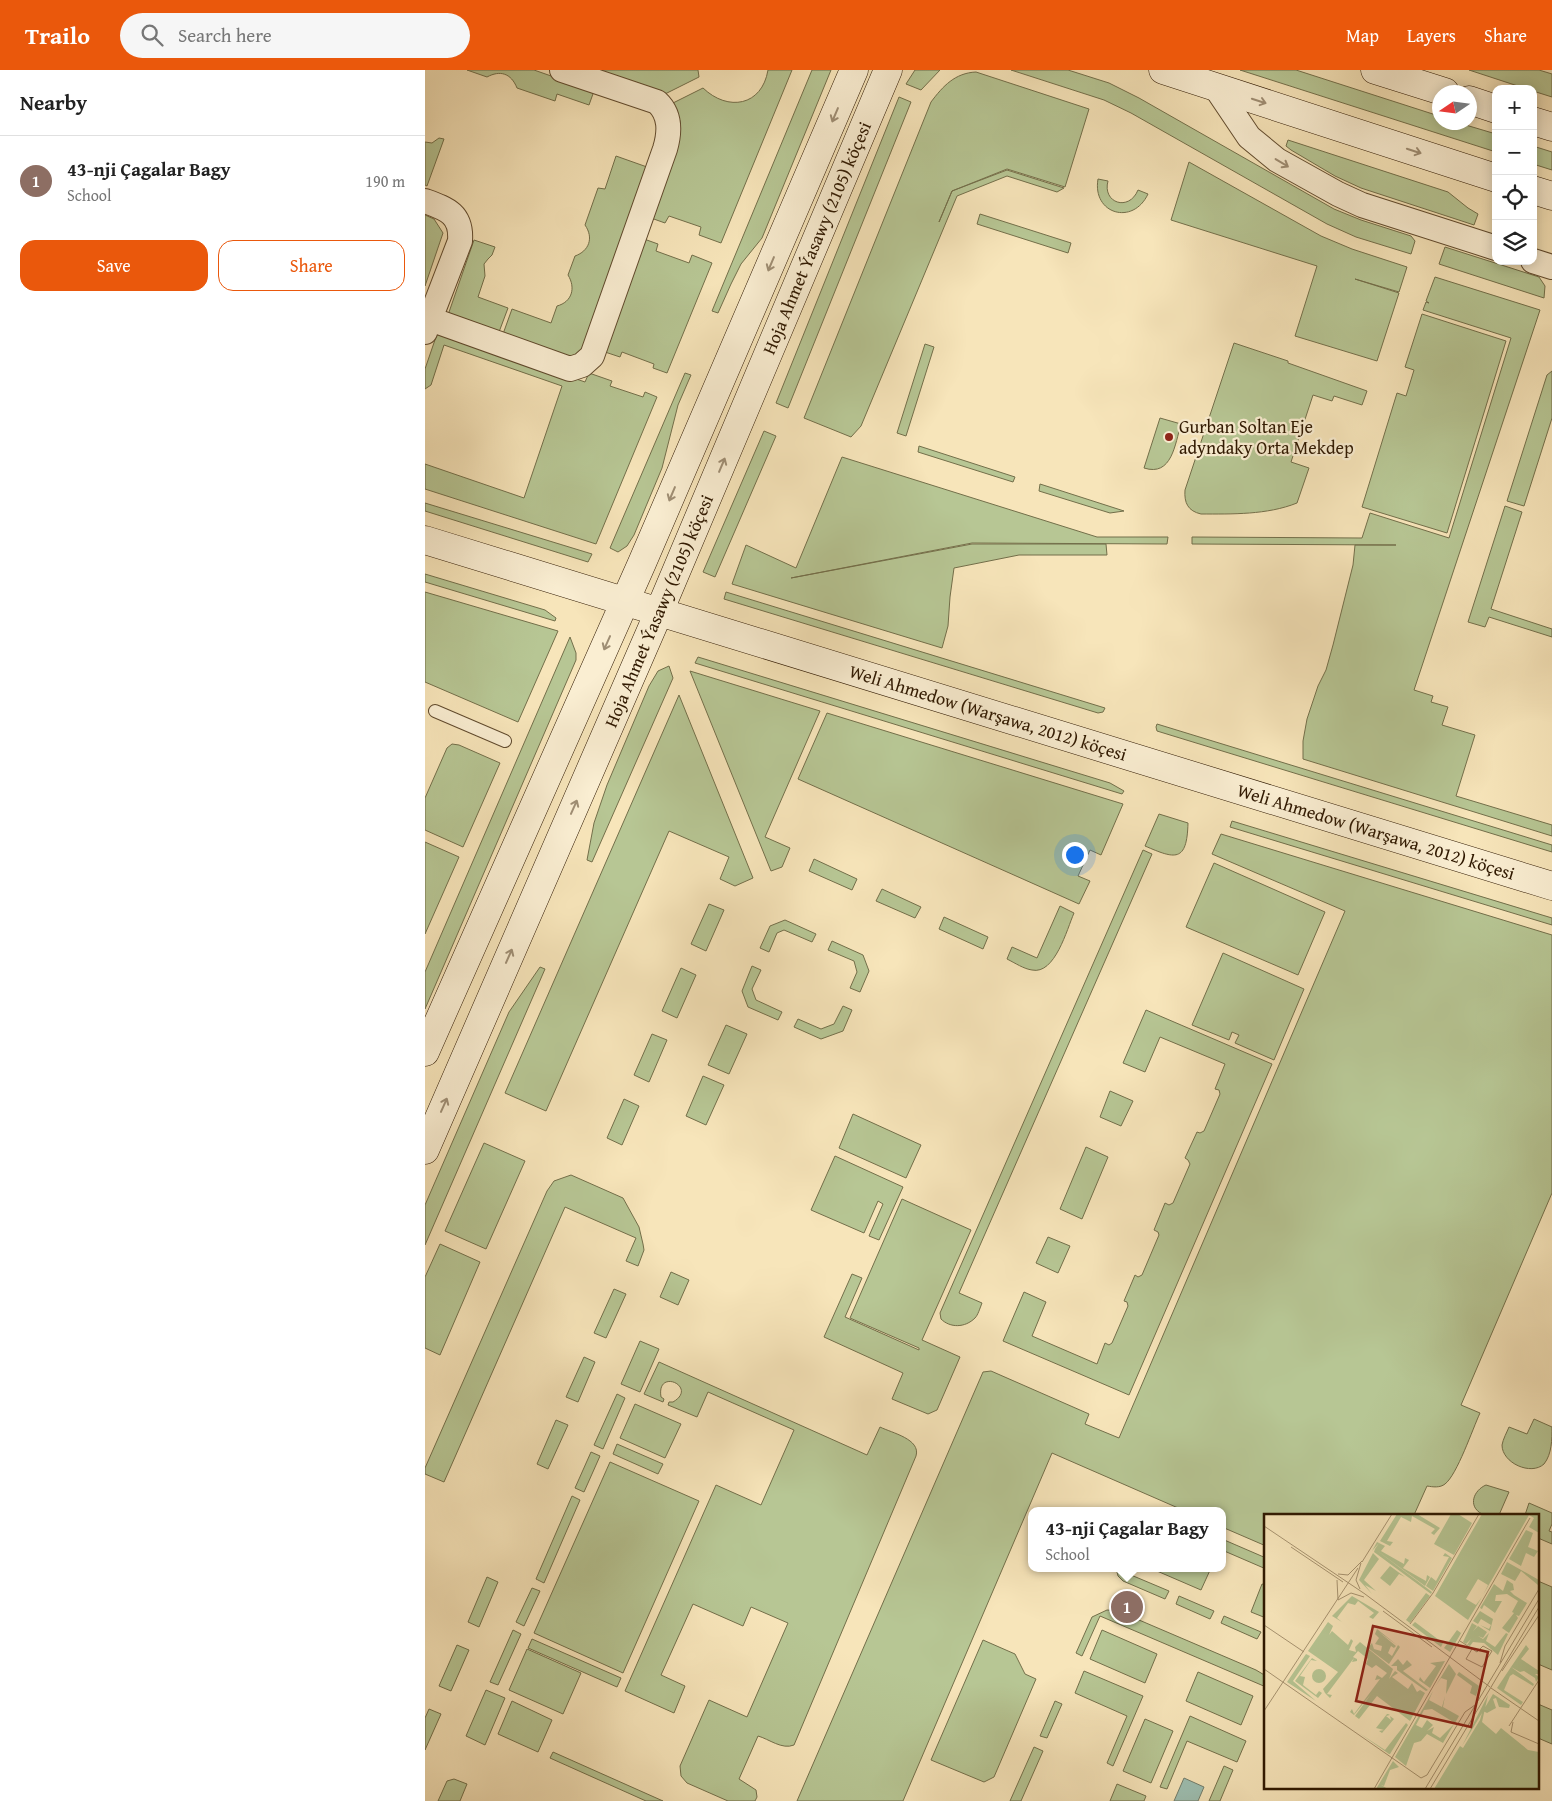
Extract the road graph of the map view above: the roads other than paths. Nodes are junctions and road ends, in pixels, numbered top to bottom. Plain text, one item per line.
1 (562, 70) edge
2 (854, 70) edge
3 (888, 70) edge
4 (1163, 70) edge
5 (1375, 70) edge
6 (1216, 88) junction
7 (1432, 88) edge
8 (1477, 103) edge
9 (1492, 108) edge
10 (1537, 122) edge
11 (1552, 127) edge
12 (1492, 177) edge
13 (1537, 191) edge
14 (1552, 196) edge
15 (425, 202) edge
16 (1492, 247) edge
17 (1537, 261) edge
18 (1552, 266) edge
19 (427, 325) edge
20 (425, 540) edge
21 (626, 602) junction
22 (659, 612) junction
23 (435, 711) dead end
24 (505, 741) dead end
25 (1552, 886) edge
26 (425, 1052) edge
27 (425, 1150) edge

1 - 19 street
2 -> 21 main road, Hoja Ahmet Ýasawy (2105) köçesi
22 -> 3 main road, Hoja Ahmet Ýasawy (2105) köçesi
4 - 6 main road
5 - 7 main road
6 -> 12 main road
6 -> 16 street
8 - 9 main road
10 - 11 main road
13 - 14 main road
15 - 19 street
17 - 18 street
20 - 21 main road, Weli Ahmedow (Warşawa, 2012) köçesi
21 - 22 main road, Weli Ahmedow (Warşawa, 2012) köçesi
21 -> 26 main road, Hoja Ahmet Ýasawy (2105) köçesi
22 - 25 main road, Weli Ahmedow (Warşawa, 2012) köçesi
27 -> 22 main road, Hoja Ahmet Ýasawy (2105) köçesi
23 - 24 lane

